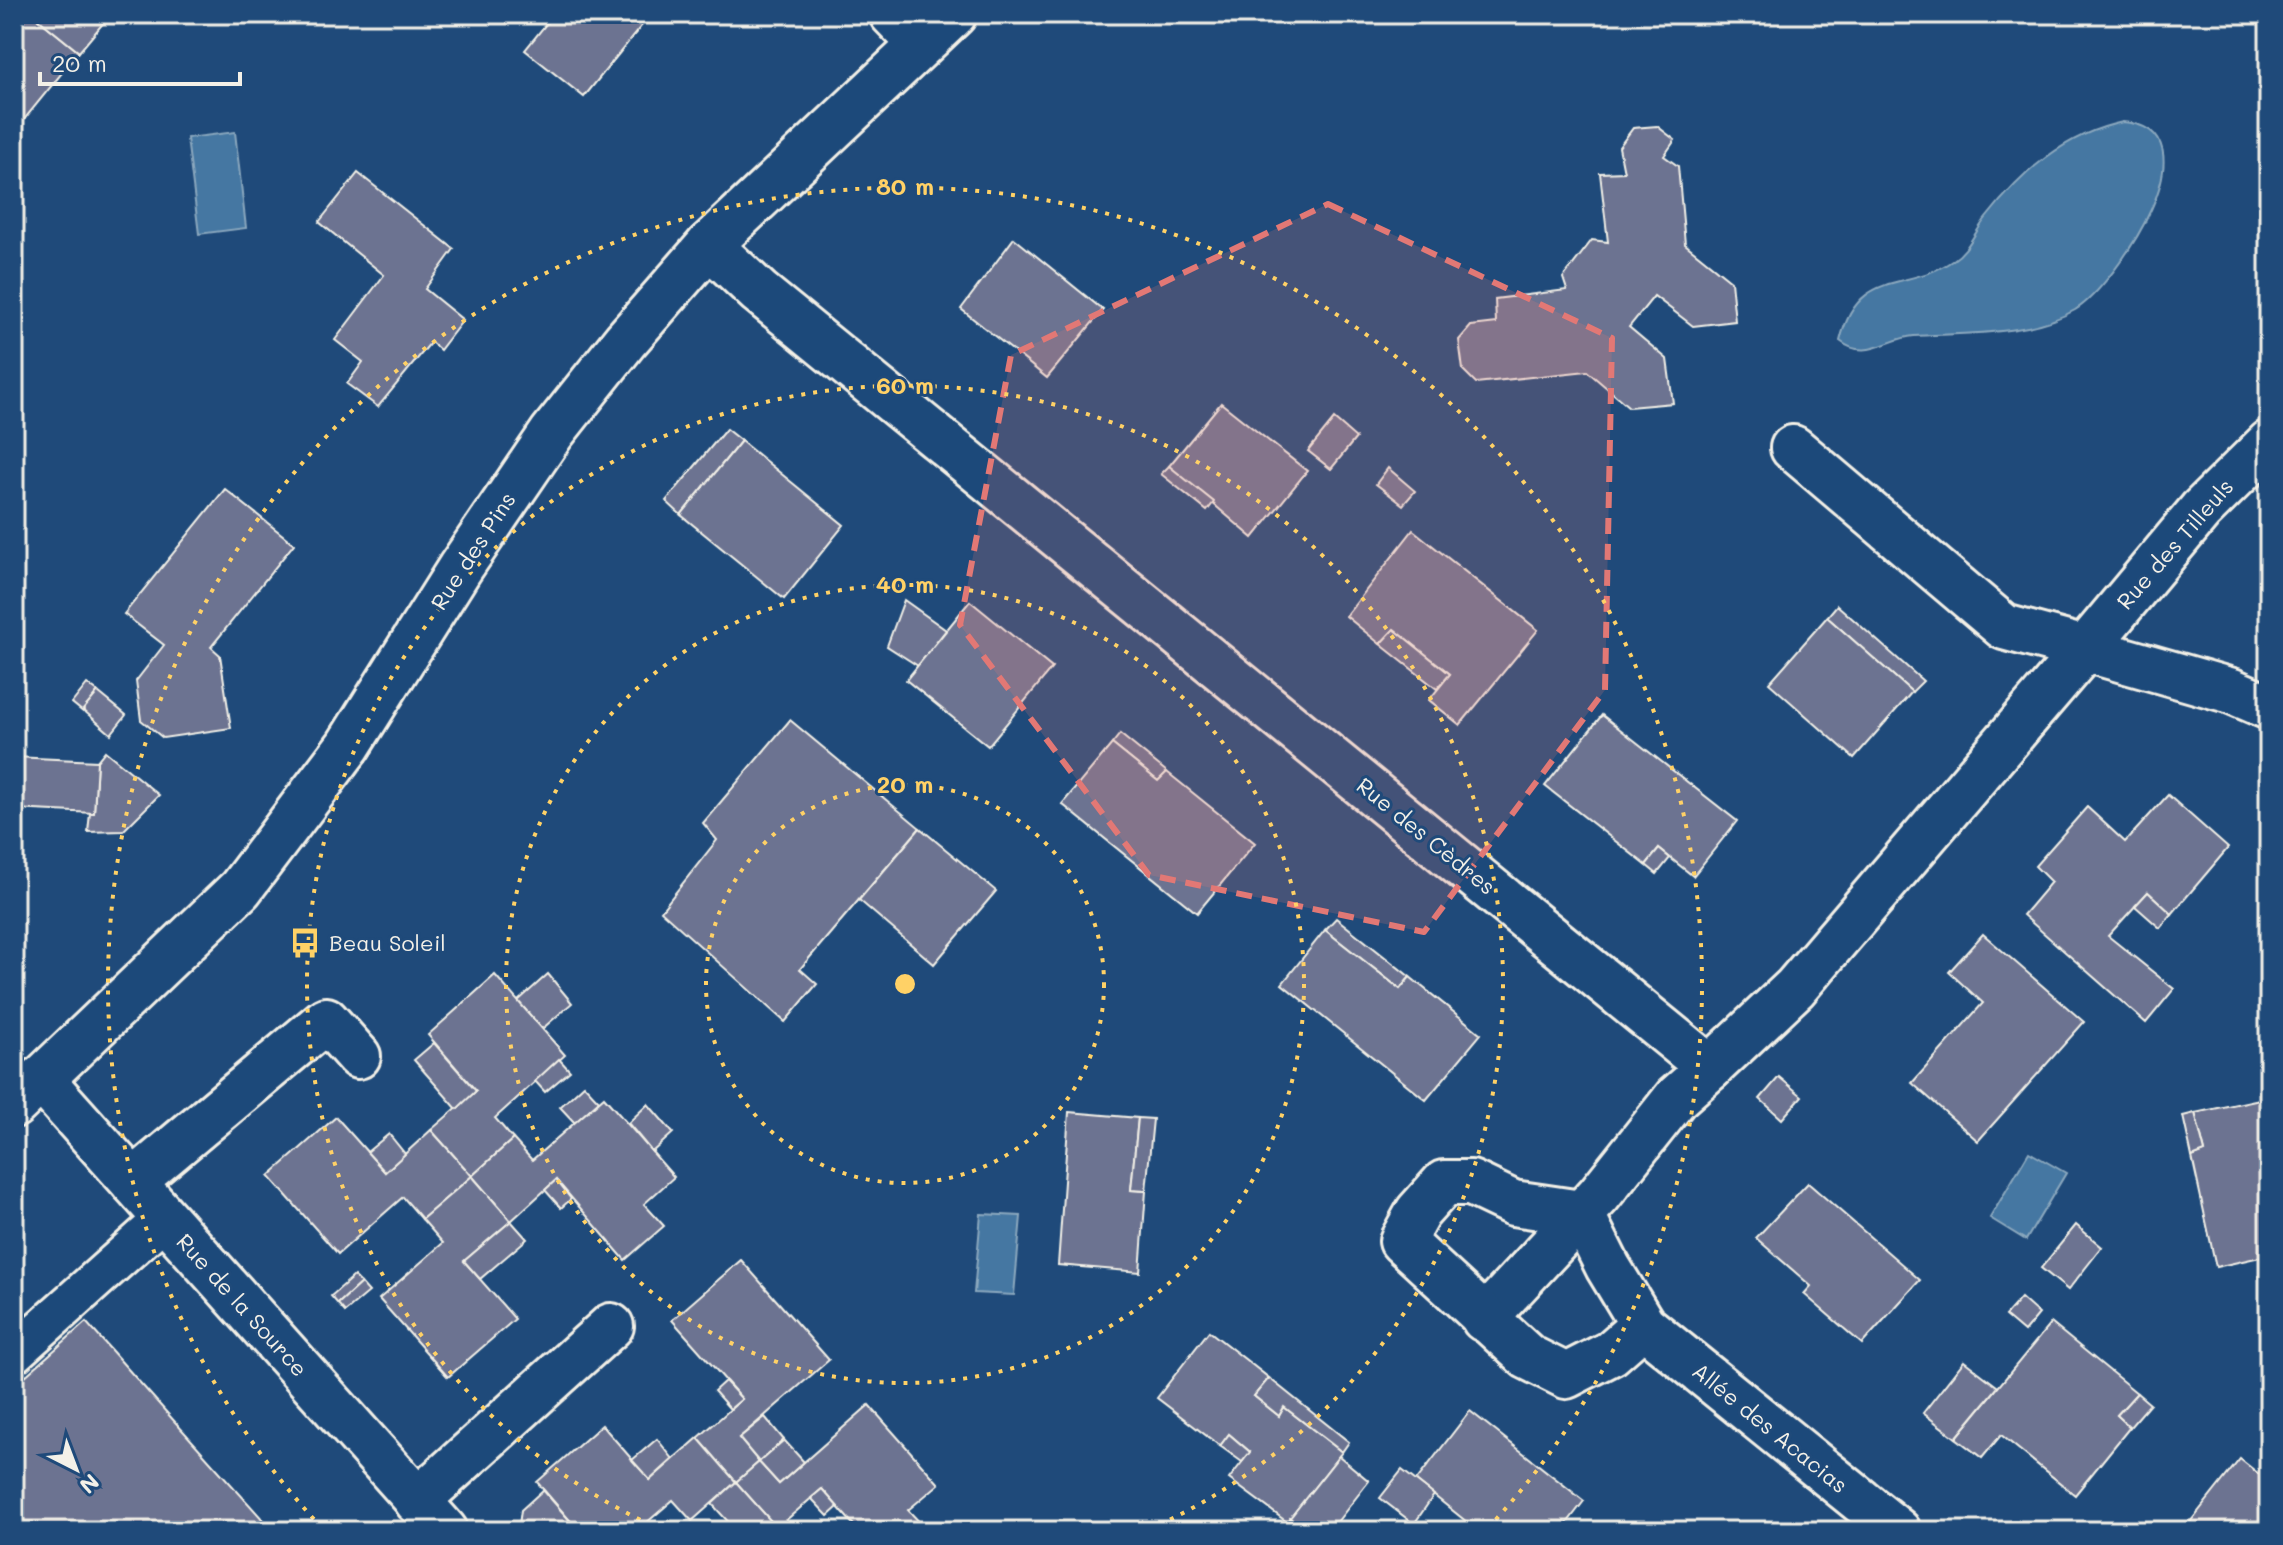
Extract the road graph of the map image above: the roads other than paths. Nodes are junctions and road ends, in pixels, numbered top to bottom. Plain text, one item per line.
1 (954, 14) edge
2 (906, 28) edge
3 (709, 245) junction
4 (2269, 443) edge
5 (1793, 448) dead end
6 (2085, 649) junction
7 (2269, 707) edge
8 (358, 1056) dead end
9 (1710, 1068) junction
10 (27, 1092) edge
11 (133, 1182) junction
12 (1581, 1213) junction
13 (165, 1218) junction
14 (1484, 1319) junction
15 (1643, 1325) junction
16 (611, 1326) dead end
17 (14, 1353) edge
18 (431, 1516) edge
19 (1898, 1531) edge

1 - 2 street, Rue des Pins
2 - 3 street, Rue des Pins
3 - 9 street, Rue des Cèdres
3 - 10 street, Rue des Pins
4 - 6 street, Rue des Tilleuls
5 - 6 street
6 - 7 street
6 - 9 street
8 - 11 street
9 - 12 street
10 - 11 street, Rue de la Source
11 - 13 street, Rue de la Source
12 - 14 street
12 - 14 street
12 - 15 street, Allée des Acacias
13 - 17 lane
13 - 18 street, Rue de la Source
14 - 15 street
15 - 19 street, Allée des Acacias
16 - 18 street

